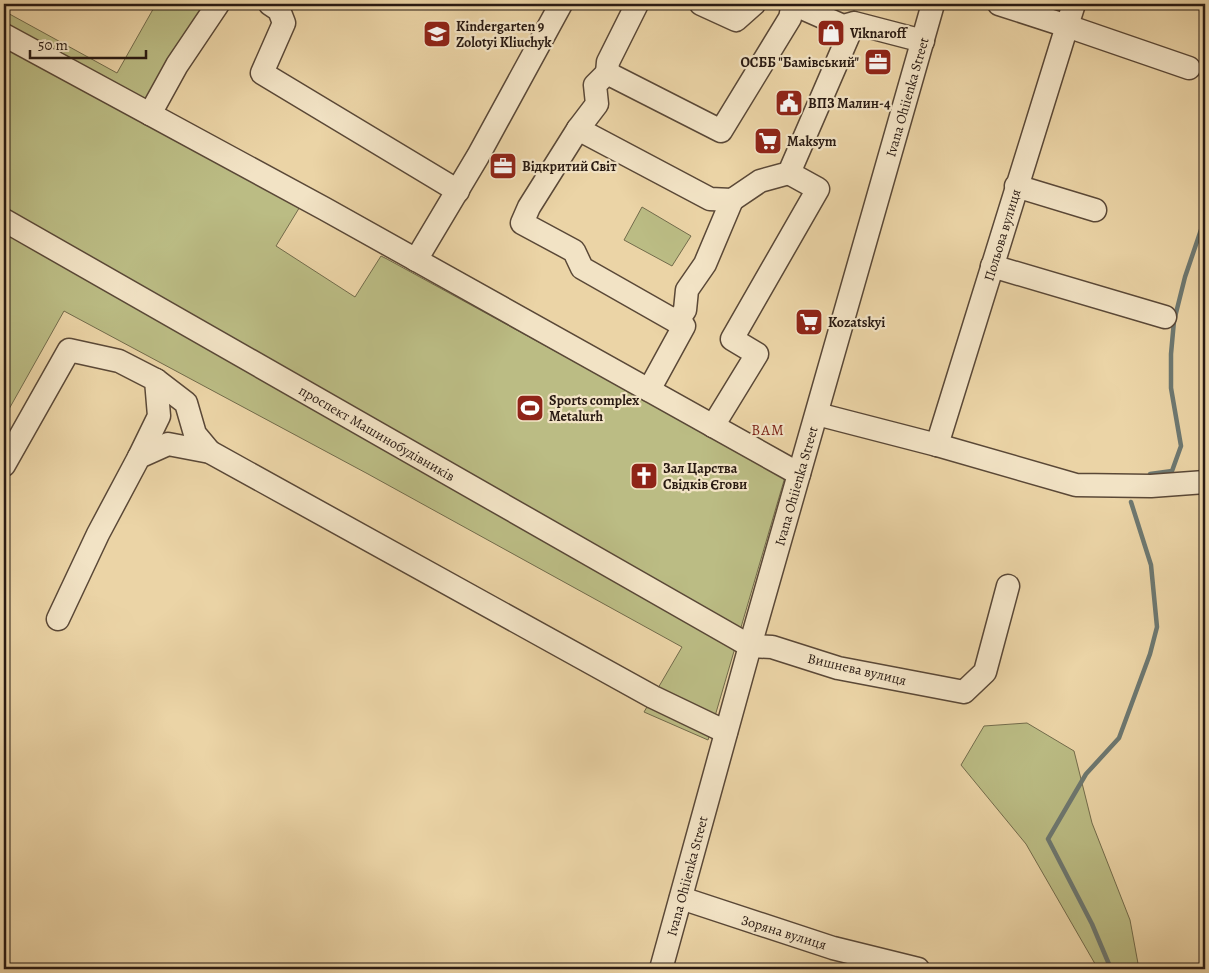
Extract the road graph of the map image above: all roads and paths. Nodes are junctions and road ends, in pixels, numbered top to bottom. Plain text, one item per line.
1 (218, 4) edge
2 (270, 4) edge
3 (561, 4) edge
4 (636, 4) edge
5 (701, 4) edge
6 (754, 4) edge
7 (793, 4) edge
8 (933, 4) edge
9 (999, 4) edge
10 (1074, 4) edge
11 (854, 23) junction
12 (1067, 26) junction
13 (4, 35) edge
14 (923, 41) junction
15 (1189, 68) dead end
16 (607, 73) junction
17 (150, 114) junction
18 (578, 129) junction
19 (789, 173) junction
20 (1016, 186) junction
21 (458, 191) junction
22 (732, 200) junction
23 (1095, 210) dead end
24 (7, 227) edge
25 (416, 260) junction
26 (992, 266) junction
27 (1165, 317) dead end
28 (677, 322) junction
29 (156, 380) junction
30 (649, 390) junction
31 (817, 414) junction
32 (713, 426) junction
33 (936, 445) junction
34 (210, 452) junction
35 (139, 458) junction
36 (4, 465) edge
37 (799, 474) junction
38 (1205, 482) edge
39 (1008, 586) dead end
40 (58, 619) dead end
41 (750, 646) junction
42 (726, 732) junction
43 (681, 898) junction
44 (661, 969) edge
45 (918, 969) edge

1 - 17 street
2 - 21 street
3 - 21 street
4 - 16 street
5 - 6 street
7 - 11 street
7 - 16 street
8 - 14 street, Ivana Ohiienka Street
9 - 12 street
10 - 12 street, Польова вулиця
11 - 14 street
11 - 19 street
12 - 15 street
12 - 20 street, Польова вулиця
13 - 17 street
14 - 31 street, Ivana Ohiienka Street
16 - 18 street
17 - 25 street
18 - 22 street
18 - 28 street
19 - 22 street
19 - 32 street
20 - 23 street
20 - 26 street, Польова вулиця
21 - 25 street
22 - 28 street
24 - 41 street, проспект Машинобудівників
25 - 30 street
26 - 27 street
26 - 33 street, Польова вулиця
28 - 30 street
29 - 34 street
29 - 35 street
29 - 36 street
30 - 32 street
31 - 33 street
31 - 37 street, Ivana Ohiienka Street
32 - 37 street
33 - 38 street
34 - 35 street
34 - 42 street
35 - 40 street
37 - 41 street, Ivana Ohiienka Street
39 - 41 street, Вишнева вулиця
41 - 42 street, Ivana Ohiienka Street
42 - 43 street, Ivana Ohiienka Street
43 - 44 street, Ivana Ohiienka Street
43 - 45 street, Зоряна вулиця

